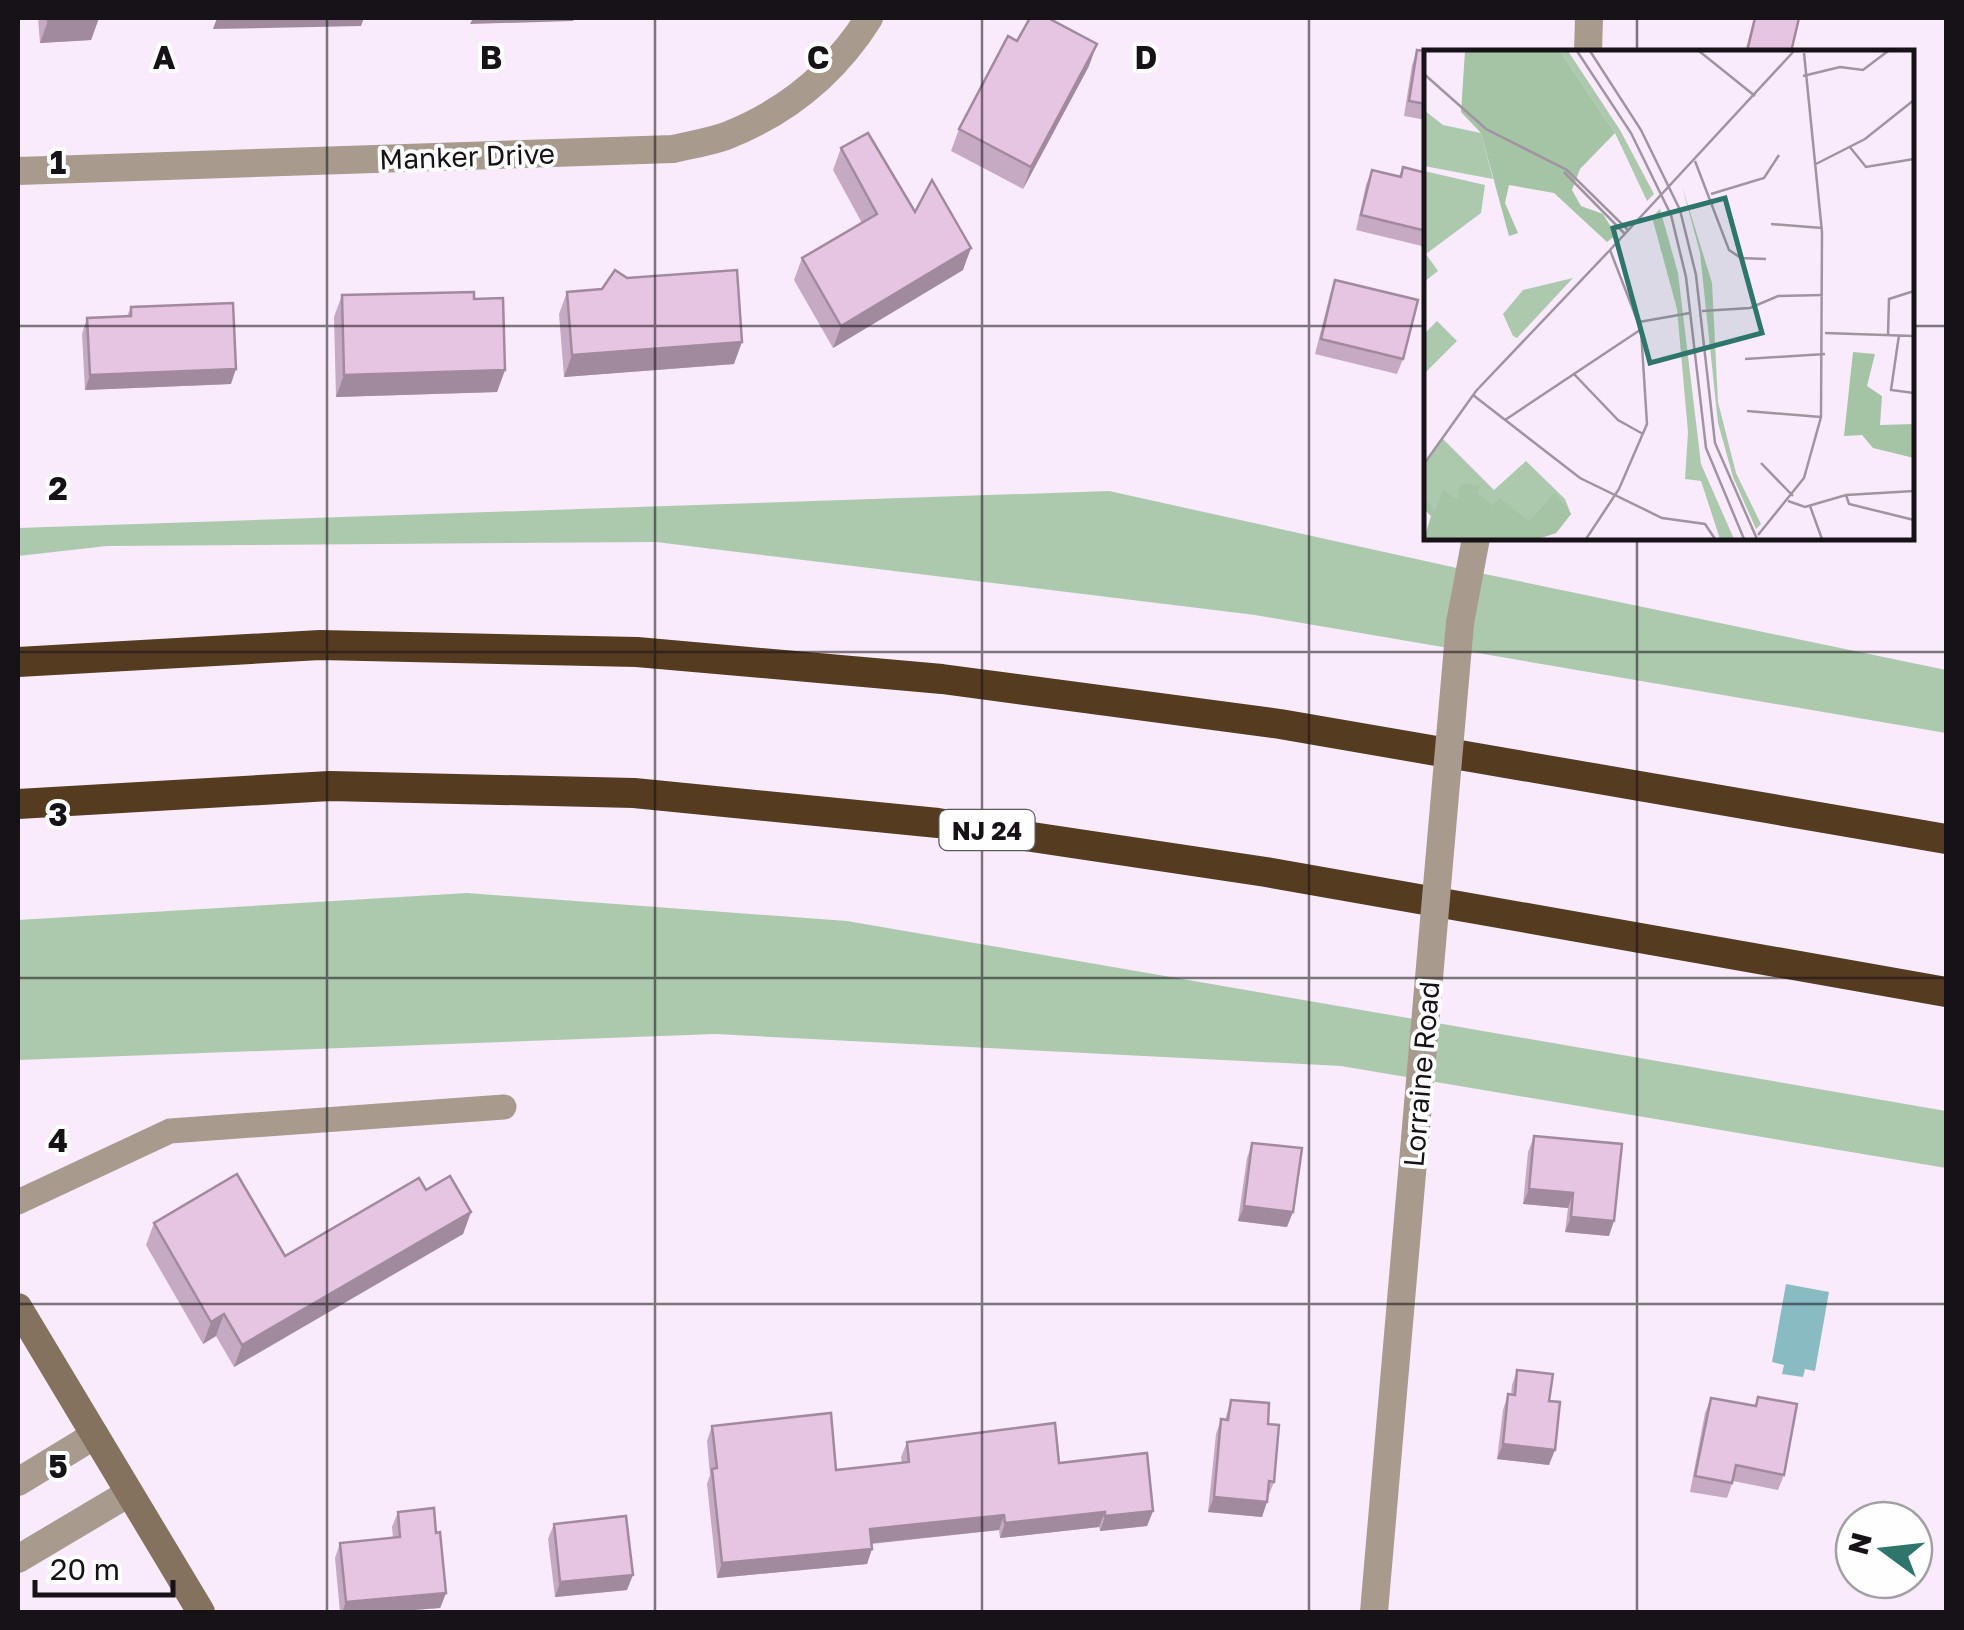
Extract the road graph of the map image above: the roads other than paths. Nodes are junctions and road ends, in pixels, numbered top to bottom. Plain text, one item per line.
1 (869, 18) edge
2 (1590, 18) edge
3 (1588, 50) edge
4 (18, 171) edge
5 (1476, 540) edge
6 (18, 662) edge
7 (18, 804) edge
8 (1946, 839) edge
9 (1946, 992) edge
10 (504, 1107) dead end
11 (18, 1202) edge
12 (18, 1307) edge
13 (96, 1435) junction
14 (18, 1482) edge
15 (129, 1493) junction
16 (18, 1558) edge
17 (201, 1612) edge
18 (1374, 1612) edge

1 - 4 street, Manker Drive
2 - 3 street
5 - 18 street, Lorraine Road, bridge
6 - 8 highway
7 - 9 highway, NJ 24
10 - 11 lane
12 - 13 main road
13 - 14 street
13 - 15 main road
15 - 16 street
15 - 17 main road

